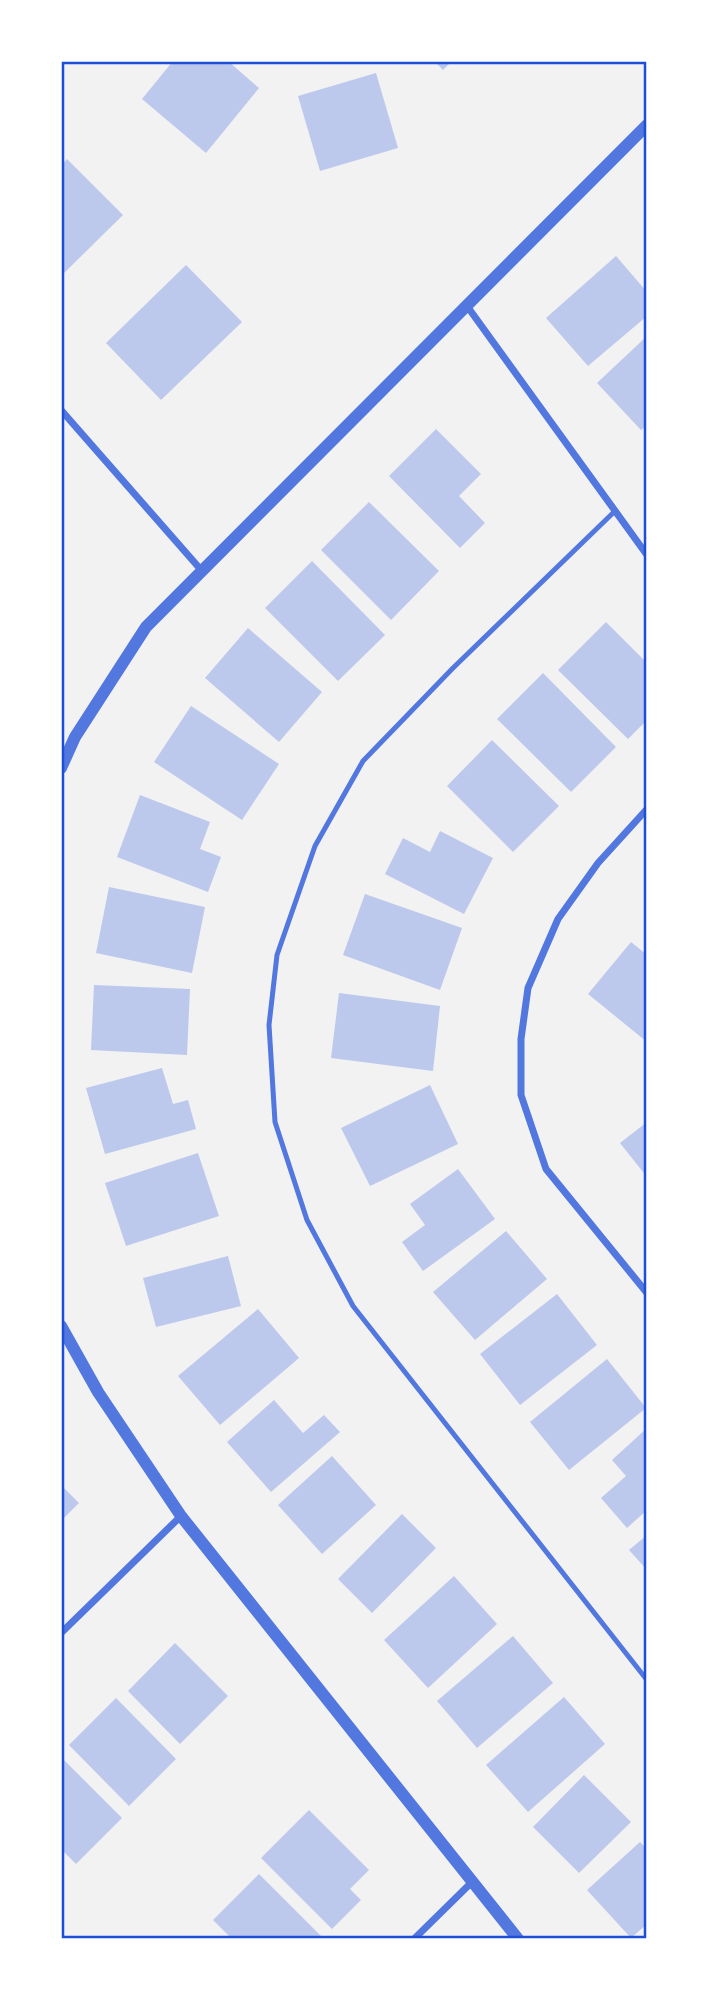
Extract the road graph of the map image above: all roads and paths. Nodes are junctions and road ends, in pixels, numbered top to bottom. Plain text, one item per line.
1 (647, 125) edge
2 (467, 306) junction
3 (61, 410) edge
4 (615, 511) junction
5 (647, 555) edge
6 (202, 571) junction
7 (61, 768) edge
8 (647, 809) edge
9 (647, 1293) edge
10 (61, 1325) edge
11 (181, 1516) junction
12 (61, 1633) edge
13 (647, 1679) edge
14 (471, 1882) junction
15 (414, 1939) edge
16 (517, 1939) edge

1 - 2 street
2 - 4 street
2 - 6 street
3 - 6 street
4 - 5 street
4 - 13 lane
6 - 7 street
8 - 9 street
10 - 11 street
11 - 12 street
11 - 14 street
14 - 15 street
14 - 16 street

